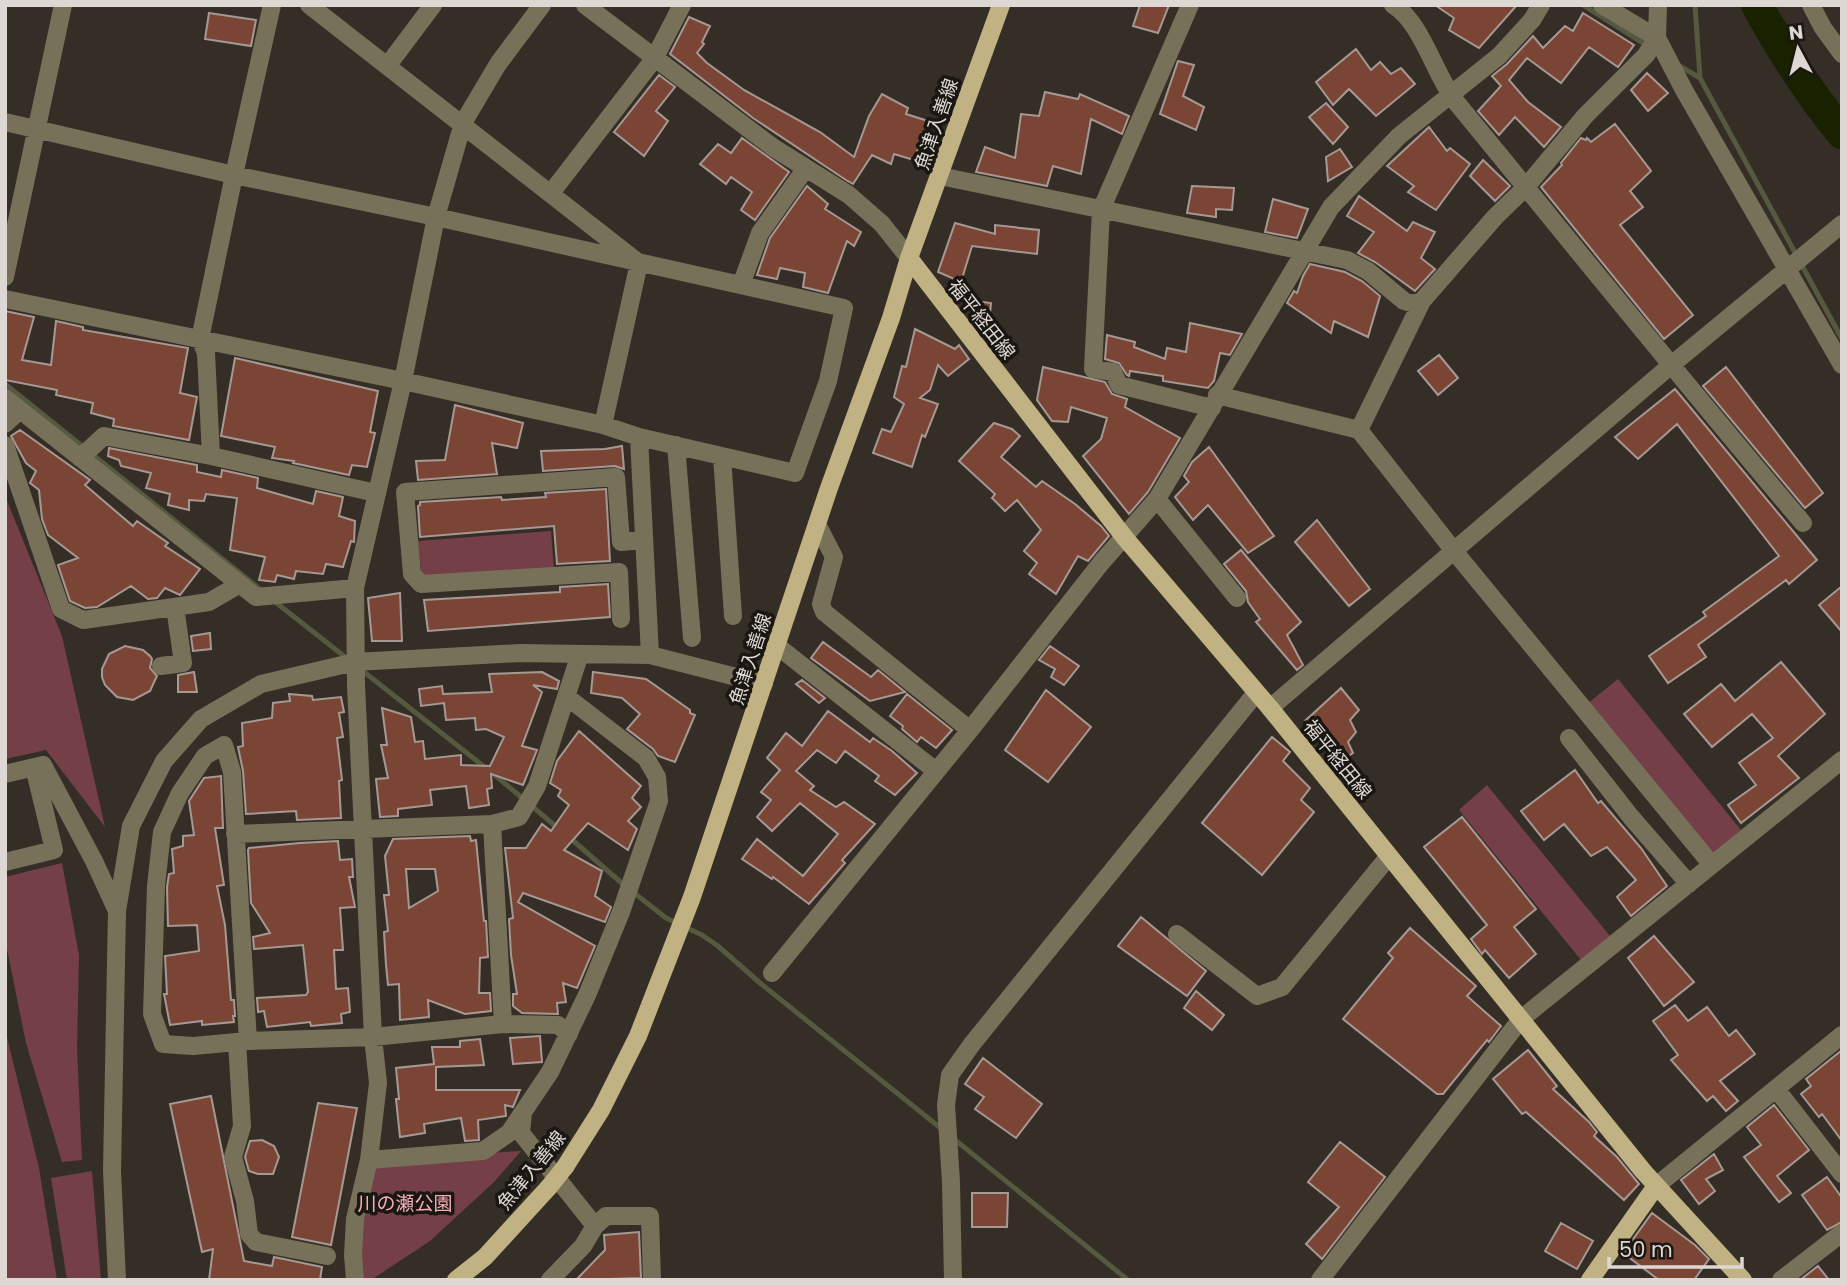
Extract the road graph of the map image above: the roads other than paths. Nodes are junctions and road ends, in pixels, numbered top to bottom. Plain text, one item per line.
1 (63, 5) edge
2 (272, 5) edge
3 (309, 5) edge
4 (433, 5) edge
5 (542, 5) edge
6 (585, 5) edge
7 (682, 5) edge
8 (1001, 5) edge
9 (1190, 5) edge
10 (1393, 5) edge
11 (1541, 5) edge
12 (1602, 5) edge
13 (1658, 5) edge
14 (1811, 5) edge
15 (1657, 38) junction
16 (1842, 54) edge
17 (654, 59) junction
18 (388, 65) junction
19 (1449, 94) junction
20 (5, 122) edge
21 (463, 123) junction
22 (36, 129) junction
23 (806, 168) junction
24 (234, 175) junction
25 (940, 176) junction
26 (1526, 187) junction
27 (551, 193) junction
28 (1101, 211) junction
29 (436, 217) junction
30 (1842, 223) edge
31 (1304, 252) junction
32 (909, 258) junction
33 (639, 263) junction
34 (1788, 268) junction
35 (5, 277) edge
36 (741, 285) junction
37 (5, 299) edge
38 (1422, 302) junction
39 (200, 339) junction
40 (1842, 365) edge
41 (1670, 366) junction
42 (403, 381) junction
43 (5, 398) edge
44 (1214, 401) junction
45 (20, 410) junction
46 (5, 424) edge
47 (603, 425) junction
48 (1359, 430) junction
49 (639, 437) junction
50 (5, 445) edge
51 (676, 445) junction
52 (211, 456) junction
53 (722, 456) junction
54 (80, 458) junction
55 (376, 493) junction
56 (1157, 499) junction
57 (1803, 523) dead end
58 (817, 524) junction
59 (1125, 538) junction
60 (644, 540) junction
61 (621, 542) junction
62 (1454, 551) junction
63 (619, 572) junction
64 (240, 584) junction
65 (355, 588) junction
66 (1237, 598) dead end
67 (175, 607) junction
68 (733, 616) dead end
69 (621, 619) dead end
70 (692, 638) dead end
71 (776, 645) junction
72 (580, 654) junction
73 (650, 655) junction
74 (355, 662) junction
75 (161, 666) dead end
76 (764, 684) junction
77 (1256, 693) junction
78 (567, 697) junction
79 (1270, 708) junction
80 (971, 730) junction
81 (1569, 738) dead end
82 (1842, 760) edge
83 (34, 768) junction
84 (936, 771) junction
85 (5, 774) edge
86 (492, 824) junction
87 (363, 827) junction
88 (235, 834) junction
89 (1389, 856) junction
90 (5, 862) edge
91 (1712, 865) junction
92 (1689, 884) junction
93 (117, 911) junction
94 (1177, 934) dead end
95 (772, 973) dead end
96 (1521, 1019) junction
97 (503, 1024) junction
98 (569, 1034) junction
99 (1842, 1035) edge
100 (373, 1037) junction
101 (242, 1041) junction
102 (1777, 1090) junction
103 (523, 1112) junction
104 (369, 1160) junction
105 (1842, 1174) edge
106 (1656, 1186) junction
107 (595, 1226) junction
108 (1842, 1233) edge
109 (327, 1256) dead end
110 (117, 1280) edge
111 (355, 1280) edge
112 (456, 1280) edge
113 (550, 1280) edge
114 (652, 1280) edge
115 (953, 1280) edge
116 (1320, 1280) edge
117 (1590, 1280) edge
118 (1743, 1280) edge
119 (1781, 1280) edge

1 - 22 street
2 - 24 street
3 - 18 street
4 - 18 street
5 - 21 street
6 - 17 street
7 - 17 street
8 - 25 main road, 魚津入善線
9 - 28 street
10 - 19 street
11 - 19 street
12 - 15 street
13 - 15 street
14 - 16 street
15 - 26 street
15 - 34 street
17 - 23 street
17 - 27 street
18 - 21 street
19 - 26 street
19 - 31 street
20 - 22 street
21 - 27 street
21 - 29 street
22 - 24 street
22 - 35 street
23 - 32 street
23 - 36 street
24 - 29 street
24 - 39 street
25 - 28 street
25 - 32 main road, 魚津入善線
26 - 38 street
26 - 41 street
27 - 33 street
28 - 31 street
28 - 44 street
29 - 33 street
29 - 42 street
30 - 34 street
31 - 38 street
31 - 44 street
32 - 58 main road, 魚津入善線
32 - 59 main road, 福平経田線
33 - 36 street
33 - 47 street
34 - 40 street
34 - 41 street
36 - 53 street
37 - 39 street
38 - 48 street
39 - 42 street
39 - 52 street
41 - 57 street
41 - 62 street
42 - 47 street
42 - 55 street
43 - 45 street
44 - 48 street
44 - 56 street
45 - 46 street
45 - 54 street
47 - 49 street
48 - 62 street
49 - 51 street
49 - 60 street
50 - 67 street
51 - 53 street
51 - 70 street
52 - 54 street
52 - 55 street
53 - 68 street
54 - 64 street
55 - 65 street
56 - 59 street
56 - 66 street
58 - 71 main road, 魚津入善線
58 - 80 street
59 - 77 main road, 福平経田線
59 - 80 street
60 - 61 street
60 - 73 street
61 - 63 street
61 - 63 street
62 - 79 street
62 - 91 street
63 - 69 street
64 - 65 street
64 - 67 street
65 - 74 street
67 - 75 street
71 - 76 main road, 魚津入善線
71 - 84 street
72 - 73 street
72 - 74 street
72 - 78 street
73 - 76 street
74 - 87 street
74 - 93 street
76 - 112 main road, 魚津入善線, bridge
77 - 79 main road, 福平経田線
77 - 115 street
78 - 86 street
78 - 98 street
79 - 89 main road, 福平経田線
80 - 84 street
81 - 92 street
82 - 91 street
83 - 85 street
83 - 90 street
83 - 93 street
84 - 95 street
86 - 87 street
86 - 97 street
87 - 88 street
87 - 100 street
88 - 101 street
88 - 101 street
89 - 94 street
89 - 96 main road, 福平経田線
91 - 92 street
92 - 96 street
93 - 110 street
96 - 106 main road, 福平経田線
96 - 116 street
97 - 98 street
97 - 100 street
98 - 103 street
99 - 102 street
100 - 101 street
100 - 104 street
101 - 109 street
102 - 105 street
102 - 106 street
103 - 104 street
103 - 107 street
104 - 111 street
106 - 117 main road
106 - 118 main road, 福平経田線
107 - 113 street
107 - 114 street
108 - 119 street

